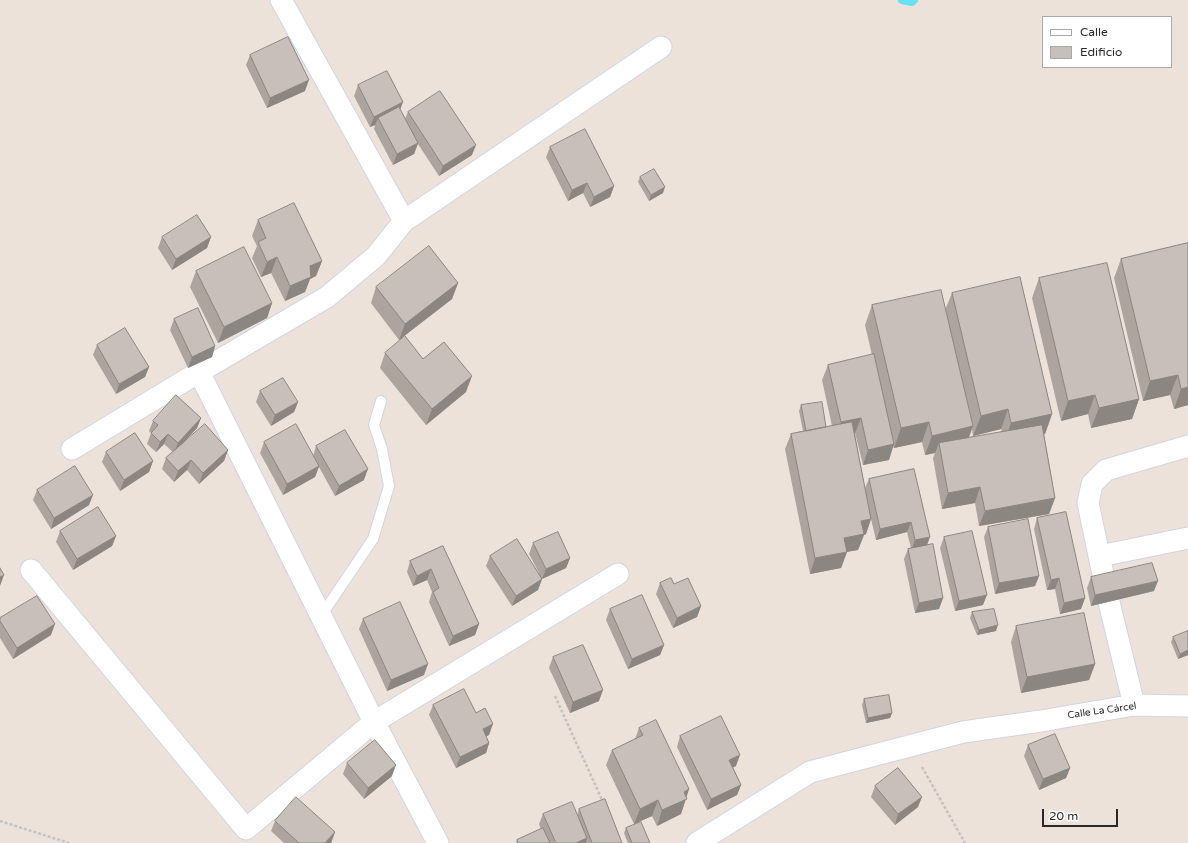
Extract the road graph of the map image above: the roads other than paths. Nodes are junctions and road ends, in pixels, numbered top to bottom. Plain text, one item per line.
1 (281, 0) edge
2 (661, 47) dead end
3 (404, 221) junction
4 (199, 372) junction
5 (382, 402) dead end
6 (1188, 446) edge
7 (72, 449) dead end
8 (1188, 538) edge
9 (1100, 556) junction
10 (31, 570) dead end
11 (618, 574) dead end
12 (321, 616) junction
13 (1134, 705) junction
14 (1188, 706) edge
15 (374, 722) junction
16 (438, 843) edge
17 (697, 843) edge

1 - 3 street
2 - 3 street
3 - 4 street
4 - 7 street
4 - 12 street
5 - 12 lane
6 - 9 street
8 - 9 street
9 - 13 street
10 - 15 street
11 - 15 street
12 - 15 street
13 - 14 street, Calle La Cárcel
13 - 17 street, Calle La Cárcel
15 - 16 street

